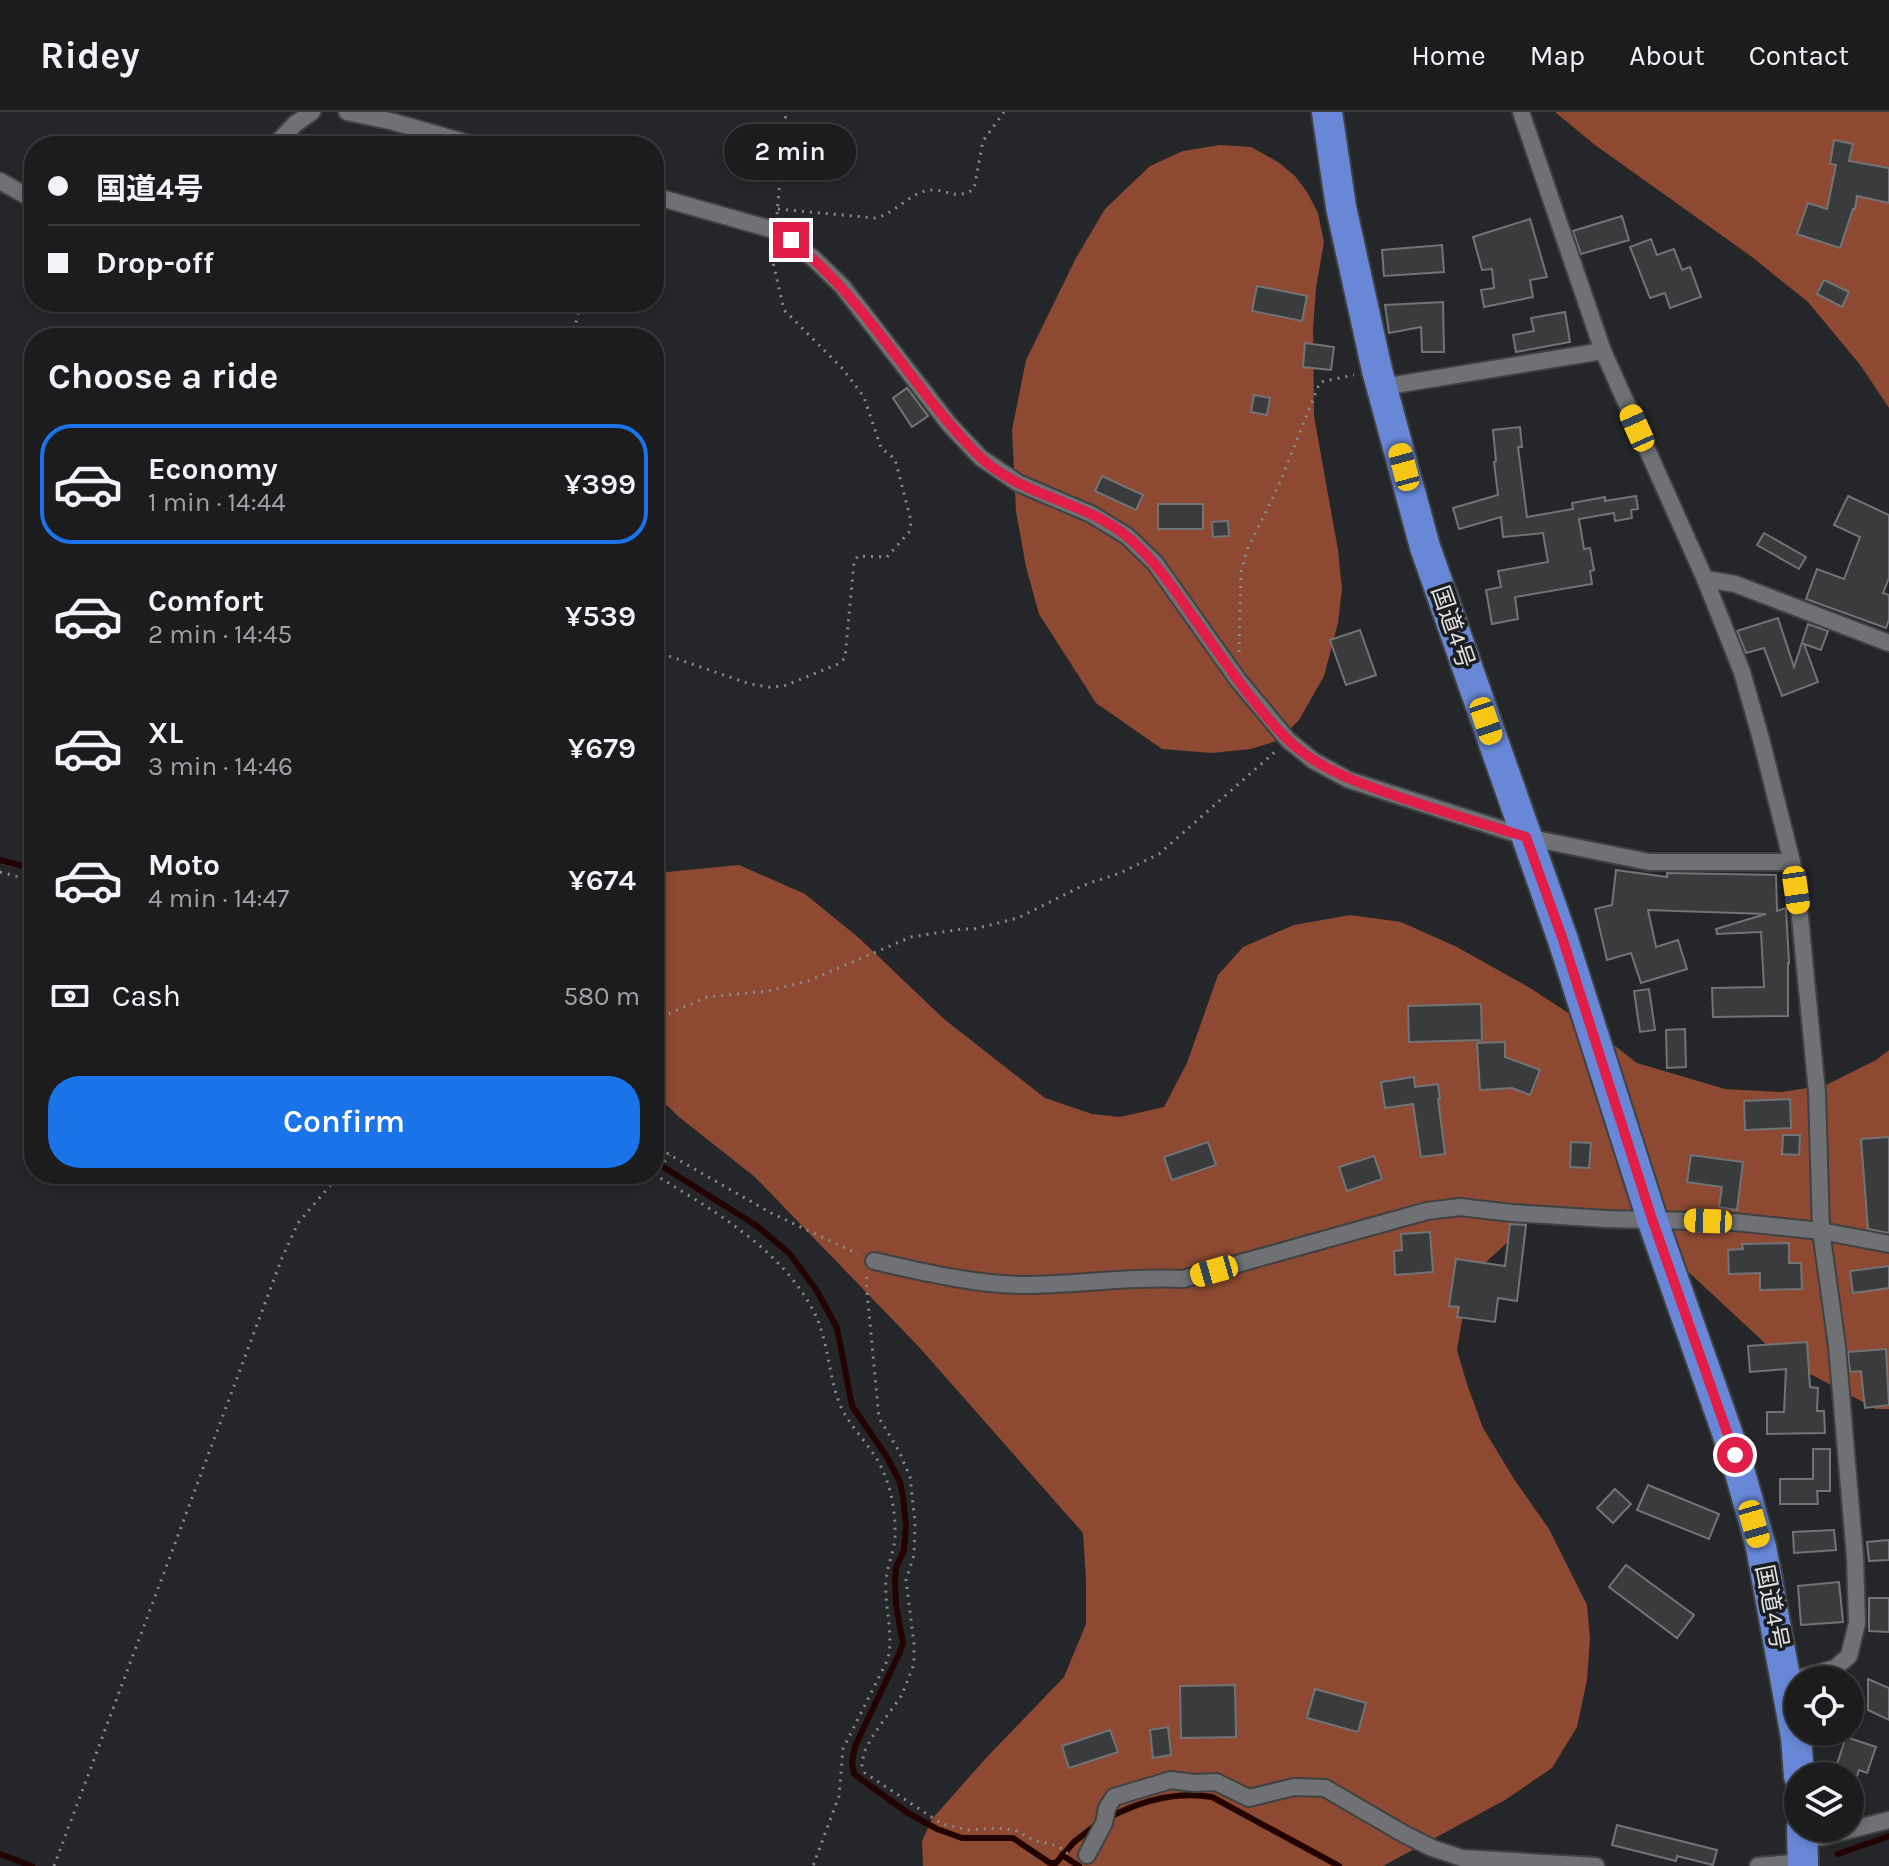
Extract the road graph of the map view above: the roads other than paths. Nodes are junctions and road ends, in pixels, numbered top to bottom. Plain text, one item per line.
1 (312, 112) edge
2 (347, 112) edge
3 (1327, 112) edge
4 (1521, 112) edge
5 (367, 114) edge
6 (284, 136) edge
7 (443, 136) edge
8 (0, 181) edge
9 (24, 194) edge
10 (664, 199) edge
11 (1603, 351) junction
12 (1380, 379) junction
13 (1705, 579) junction
14 (1889, 643) edge
15 (1526, 837) junction
16 (1792, 862) junction
17 (1652, 1219) junction
18 (1821, 1231) junction
19 (1889, 1244) edge
20 (874, 1261) road end
21 (1837, 1666) edge
22 (1784, 1671) edge
23 (1889, 1820) edge
24 (1803, 1849) edge
25 (1087, 1855) dead end
26 (1596, 1866) edge
27 (1758, 1866) edge

1 - 6 street
2 - 5 street
3 - 12 highway, 国道4号
4 - 11 street
5 - 7 street
8 - 9 street
10 - 15 street
11 - 12 street
11 - 13 street
12 - 15 highway, 国道4号
13 - 14 street
13 - 16 street
15 - 16 street
15 - 17 highway, 国道4号
16 - 18 street
17 - 18 street
17 - 20 street
17 - 22 highway, 国道4号
18 - 19 street
18 - 21 street
23 - 24 street
24 - 27 street
25 - 26 street

